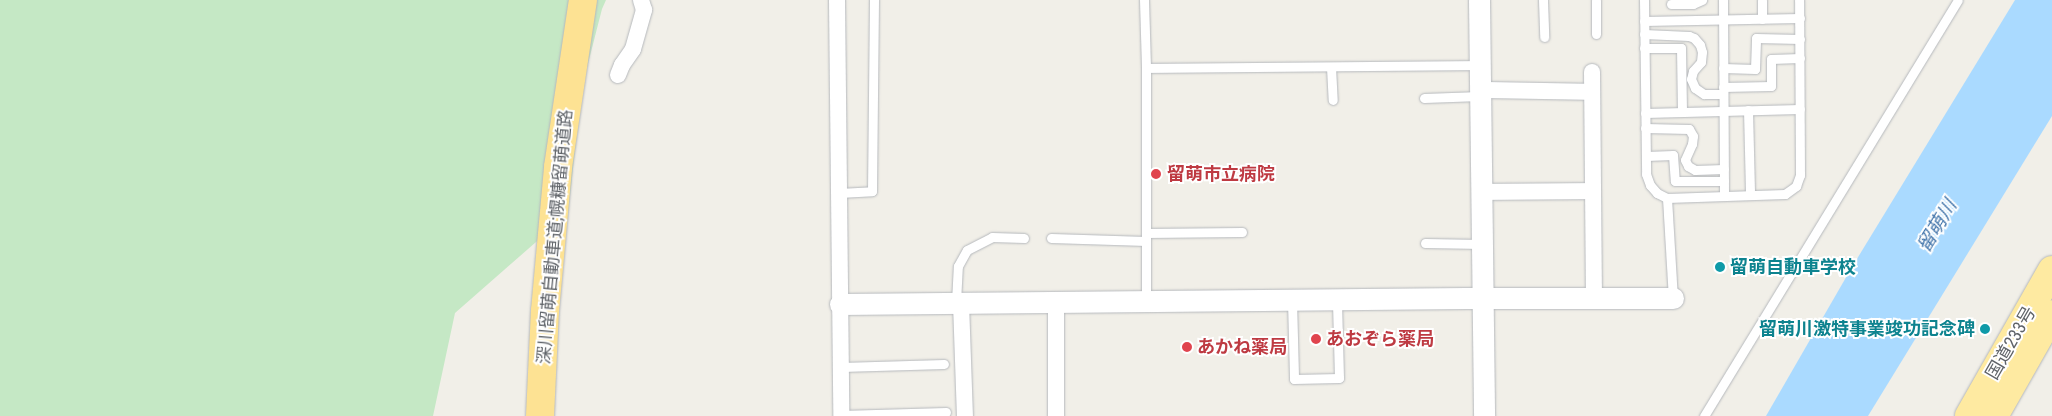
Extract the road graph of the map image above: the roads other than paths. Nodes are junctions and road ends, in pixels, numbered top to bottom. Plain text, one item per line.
1 (564, 0) edge
2 (583, 0) edge
3 (641, 0) edge
4 (837, 0) edge
5 (874, 0) edge
6 (1144, 0) edge
7 (1479, 0) edge
8 (1543, 0) edge
9 (1596, 0) edge
10 (1644, 0) edge
11 (1702, 0) edge
12 (1722, 0) edge
13 (1762, 0) edge
14 (1799, 0) edge
15 (1958, 0) edge
16 (1671, 2) edge
17 (1800, 18) junction
18 (1762, 19) junction
19 (1672, 20) junction
20 (1722, 20) junction
21 (1644, 21) junction
22 (1596, 34) dead end
23 (1644, 34) junction
24 (1544, 37) dead end
25 (1800, 39) junction
26 (1644, 48) junction
27 (1800, 58) junction
28 (1480, 65) junction
29 (1331, 67) junction
30 (1146, 68) junction
31 (1723, 68) junction
32 (1592, 72) dead end
33 (618, 75) dead end
34 (1723, 91) junction
35 (1592, 92) junction
36 (1480, 93) junction
37 (1424, 98) dead end
38 (1333, 100) dead end
39 (1800, 109) junction
40 (1748, 110) junction
41 (1723, 111) junction
42 (1682, 112) junction
43 (1645, 113) junction
44 (1646, 128) junction
45 (1646, 156) junction
46 (1724, 168) junction
47 (1724, 181) junction
48 (1593, 191) junction
49 (1481, 192) junction
50 (839, 193) junction
51 (1750, 194) junction
52 (1724, 195) junction
53 (1667, 198) junction
54 (1242, 232) dead end
55 (1146, 237) junction
56 (1024, 238) dead end
57 (1051, 238) dead end
58 (1425, 243) dead end
59 (1482, 244) junction
60 (2052, 270) edge
61 (1483, 298) junction
62 (1594, 298) junction
63 (1672, 298) joint
64 (1337, 299) junction
65 (1292, 300) junction
66 (1146, 301) junction
67 (1056, 302) junction
68 (958, 303) junction
69 (840, 304) junction
70 (2052, 314) edge
71 (944, 364) dead end
72 (841, 367) junction
73 (946, 412) dead end
74 (841, 415) edge
75 (524, 416) edge
76 (540, 416) edge
77 (965, 416) edge
78 (1056, 416) edge
79 (1484, 416) edge
80 (1704, 416) edge
81 (1969, 416) edge
82 (1994, 416) edge

1 - 75 highway, 深川留萌自動車道;幌糠留萌道路
2 - 76 highway, 深川留萌自動車道;幌糠留萌道路
3 - 33 street
4 - 50 street
5 - 50 lane
6 - 30 lane
7 - 28 street
8 - 24 lane
9 - 22 lane
10 - 21 lane
11 - 16 lane
12 - 20 lane
13 - 18 lane
14 - 17 lane
15 - 80 lane
16 - 19 lane
17 - 18 lane
17 - 25 lane
18 - 20 lane
19 - 20 lane
19 - 21 lane
20 - 31 lane
21 - 23 lane
23 - 26 lane
23 - 34 lane
25 - 27 lane
25 - 31 lane
26 - 42 lane
26 - 43 lane
27 - 34 lane
27 - 39 lane
28 - 29 lane
28 - 36 street
29 - 30 lane
29 - 38 lane
30 - 55 lane
31 - 34 lane
32 - 35 street
34 - 41 lane
35 - 36 street
35 - 48 street
36 - 37 lane
36 - 49 street
39 - 40 lane
39 - 51 lane
40 - 41 lane
40 - 51 lane
41 - 42 lane
41 - 46 lane
42 - 43 lane
43 - 44 lane
44 - 45 lane
44 - 46 lane
45 - 47 lane
45 - 53 lane
46 - 47 lane
47 - 52 lane
48 - 49 street
48 - 62 street
49 - 59 street
50 - 69 street
51 - 52 lane
52 - 53 lane
53 - 63 lane
54 - 55 lane
55 - 57 lane
55 - 66 lane
56 - 68 lane
58 - 59 lane
59 - 61 street
60 - 81 highway, 国道233号
61 - 62 street
61 - 64 street
61 - 79 street
62 - 63 street
64 - 65 street
64 - 65 lane
65 - 66 street
66 - 67 street
67 - 68 street
67 - 78 street
68 - 69 street
68 - 77 street
69 - 72 street
70 - 82 highway, 国道233号
71 - 72 lane
72 - 74 street
73 - 74 lane

